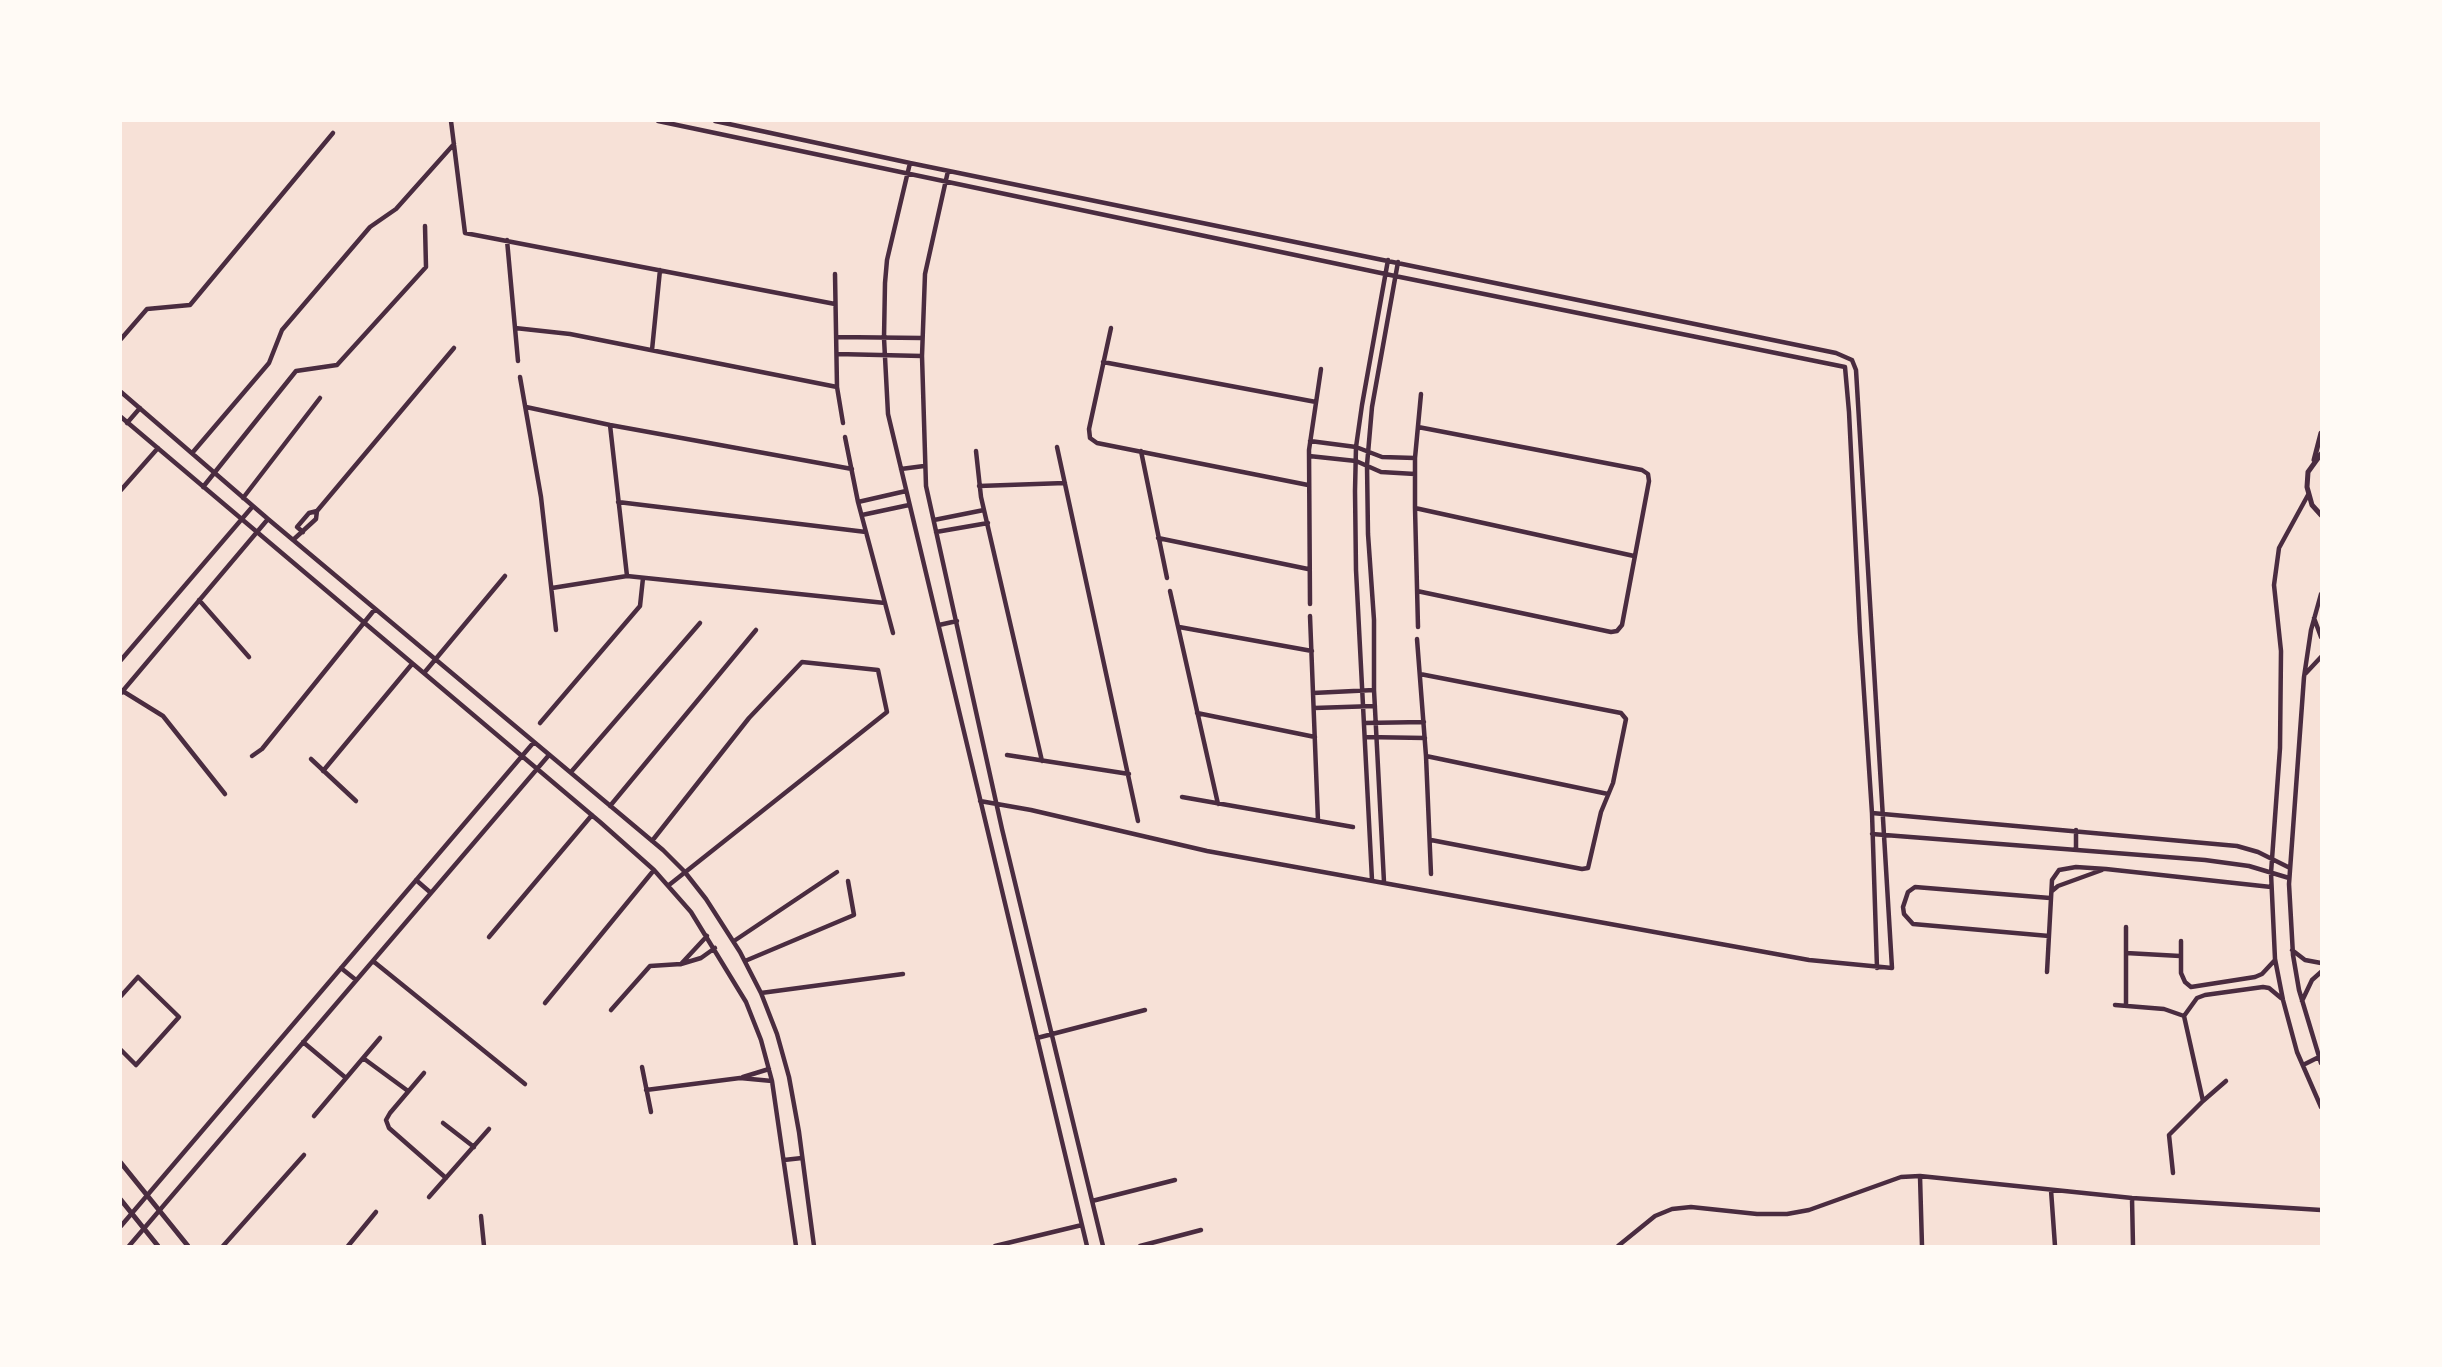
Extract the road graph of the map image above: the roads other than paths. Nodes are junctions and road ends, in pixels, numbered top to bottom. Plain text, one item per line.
1 (451, 121) edge
2 (657, 121) edge
3 (715, 121) edge
4 (333, 132) dead end
5 (454, 144) junction
6 (910, 163) junction
7 (948, 171) junction
8 (908, 175) junction
9 (946, 182) junction
10 (425, 226) dead end
11 (506, 240) junction
12 (1388, 260) junction
13 (1398, 262) junction
14 (660, 270) junction
15 (835, 274) dead end
16 (1385, 274) junction
17 (1395, 276) junction
18 (835, 304) junction
19 (1111, 327) dead end
20 (515, 328) junction
21 (836, 337) junction
22 (884, 338) junction
23 (922, 338) junction
24 (121, 340) edge
25 (454, 348) dead end
26 (652, 350) junction
27 (836, 354) junction
28 (885, 356) junction
29 (922, 356) junction
30 (1852, 360) junction
31 (518, 361) dead end
32 (1103, 362) junction
33 (1845, 367) junction
34 (1321, 369) dead end
35 (520, 377) dead end
36 (837, 387) junction
37 (121, 392) edge
38 (1421, 394) dead end
39 (320, 398) dead end
40 (1315, 402) junction
41 (526, 407) junction
42 (140, 408) junction
43 (121, 417) edge
44 (127, 423) junction
45 (843, 423) dead end
46 (610, 425) junction
47 (1418, 427) junction
48 (2321, 433) edge
49 (845, 437) dead end
50 (1310, 441) junction
51 (1057, 447) dead end
52 (1356, 447) junction
53 (158, 448) junction
54 (976, 451) dead end
55 (1141, 451) junction
56 (192, 452) junction
57 (1367, 453) junction
58 (2321, 454) edge
59 (1309, 456) junction
60 (1415, 458) junction
61 (1356, 461) junction
62 (2314, 462) junction
63 (1367, 465) junction
64 (924, 466) junction
65 (852, 469) junction
66 (901, 469) junction
67 (215, 472) junction
68 (1415, 474) junction
69 (1065, 483) junction
70 (1308, 485) junction
71 (979, 486) junction
72 (204, 487) junction
73 (121, 490) edge
74 (906, 491) junction
75 (2308, 495) junction
76 (243, 498) junction
77 (618, 502) junction
78 (858, 502) junction
79 (909, 505) junction
80 (253, 506) junction
81 (1415, 508) junction
82 (984, 510) junction
83 (317, 511) junction
84 (862, 515) junction
85 (2321, 515) edge
86 (241, 519) junction
87 (268, 519) junction
88 (933, 520) junction
89 (988, 523) junction
90 (297, 527) junction
91 (866, 531) junction
92 (257, 532) junction
93 (303, 532) junction
94 (936, 532) junction
95 (291, 538) junction
96 (1158, 538) junction
97 (1634, 556) junction
98 (1308, 569) junction
99 (505, 576) dead end
100 (627, 576) junction
101 (643, 578) junction
102 (1167, 578) dead end
103 (552, 588) junction
104 (1170, 591) dead end
105 (1417, 591) junction
106 (2321, 594) edge
107 (199, 599) junction
108 (885, 603) junction
109 (1310, 604) dead end
110 (375, 609) junction
111 (1310, 616) dead end
112 (2314, 618) junction
113 (957, 621) junction
114 (364, 622) junction
115 (700, 623) dead end
116 (939, 625) junction
117 (1179, 627) junction
118 (1418, 627) dead end
119 (756, 630) dead end
120 (556, 631) dead end
121 (893, 634) dead end
122 (2321, 637) edge
123 (1418, 639) dead end
124 (1312, 652) junction
125 (249, 657) dead end
126 (2321, 657) edge
127 (435, 659) junction
128 (121, 660) edge
129 (412, 664) junction
130 (424, 673) junction
131 (1420, 674) junction
132 (2304, 677) junction
133 (1374, 690) junction
134 (121, 691) edge
135 (1362, 691) junction
136 (1313, 693) junction
137 (1363, 706) junction
138 (1375, 706) junction
139 (1314, 708) junction
140 (1197, 713) junction
141 (1424, 722) junction
142 (540, 723) dead end
143 (1364, 723) junction
144 (1376, 723) junction
145 (1315, 737) junction
146 (1365, 737) junction
147 (1425, 737) junction
148 (1377, 738) junction
149 (534, 743) junction
150 (549, 755) junction
151 (1007, 755) dead end
152 (252, 756) dead end
153 (522, 757) junction
154 (1426, 757) junction
155 (310, 759) dead end
156 (1042, 761) junction
157 (537, 769) junction
158 (323, 771) junction
159 (571, 772) junction
160 (1129, 774) junction
161 (1608, 793) junction
162 (225, 794) dead end
163 (1182, 797) dead end
164 (356, 801) dead end
165 (980, 802) junction
166 (997, 803) junction
167 (1218, 804) junction
168 (610, 806) junction
169 (1872, 813) junction
170 (1884, 814) junction
171 (592, 815) junction
172 (1138, 821) dead end
173 (1318, 821) junction
174 (1353, 827) dead end
175 (2076, 830) junction
176 (1872, 835) junction
177 (1885, 835) junction
178 (1430, 840) junction
179 (652, 841) junction
180 (2076, 849) junction
181 (2271, 860) junction
182 (2290, 868) junction
183 (2106, 869) junction
184 (654, 870) junction
185 (684, 871) junction
186 (837, 872) dead end
187 (2271, 873) junction
188 (1431, 874) dead end
189 (2290, 878) junction
190 (416, 880) junction
191 (1372, 880) junction
192 (848, 881) dead end
193 (1384, 882) junction
194 (669, 885) junction
195 (2271, 887) junction
196 (431, 893) junction
197 (2051, 895) junction
198 (2126, 927) dead end
199 (707, 936) junction
200 (2049, 936) junction
201 (489, 937) dead end
202 (734, 941) junction
203 (2181, 941) dead end
204 (715, 948) junction
205 (2292, 950) junction
206 (2126, 953) junction
207 (2180, 956) junction
208 (2275, 960) junction
209 (372, 961) junction
210 (745, 961) junction
211 (681, 964) junction
212 (2321, 964) edge
213 (341, 968) junction
214 (1877, 968) junction
215 (2048, 972) dead end
216 (2321, 972) edge
217 (903, 974) dead end
218 (356, 980) junction
219 (761, 993) junction
220 (121, 996) edge
221 (2283, 1000) junction
222 (2302, 1002) junction
223 (545, 1003) dead end
224 (2115, 1004) dead end
225 (2126, 1005) junction
226 (611, 1010) dead end
227 (1145, 1010) dead end
228 (2184, 1016) junction
229 (1052, 1033) junction
230 (380, 1038) dead end
231 (1037, 1038) junction
232 (303, 1042) junction
233 (121, 1051) edge
234 (363, 1058) junction
235 (2320, 1060) edge
236 (2303, 1065) junction
237 (642, 1067) dead end
238 (769, 1069) junction
239 (424, 1073) dead end
240 (346, 1078) junction
241 (740, 1079) junction
242 (772, 1081) junction
243 (2226, 1082) dead end
244 (525, 1084) dead end
245 (646, 1090) junction
246 (408, 1091) junction
247 (2203, 1101) junction
248 (2321, 1107) edge
249 (651, 1112) dead end
250 (314, 1116) dead end
251 (443, 1123) dead end
252 (489, 1129) dead end
253 (474, 1147) junction
254 (304, 1155) dead end
255 (802, 1158) junction
256 (784, 1160) junction
257 (121, 1163) edge
258 (2173, 1173) dead end
259 (1920, 1176) junction
260 (446, 1178) junction
261 (1175, 1181) dead end
262 (2051, 1190) junction
263 (147, 1195) junction
264 (429, 1197) dead end
265 (2132, 1198) junction
266 (121, 1200) edge
267 (1092, 1200) junction
268 (160, 1210) junction
269 (2321, 1210) edge
270 (376, 1212) dead end
271 (132, 1213) junction
272 (481, 1216) dead end
273 (1082, 1225) junction
274 (121, 1226) edge
275 (144, 1228) junction
276 (1201, 1230) dead end
277 (129, 1246) edge
278 (158, 1246) edge
279 (188, 1246) edge
280 (223, 1246) edge
281 (348, 1246) edge
282 (485, 1246) edge
283 (796, 1246) edge
284 (814, 1246) edge
285 (995, 1246) edge
286 (1087, 1246) edge
287 (1103, 1246) edge
288 (1140, 1246) edge
289 (1618, 1246) edge
290 (1922, 1246) edge
291 (2055, 1246) edge
292 (2133, 1246) edge

1 - 5 street
2 - 8 street
3 - 6 street
4 - 24 street
5 - 11 street
5 - 56 street
6 - 7 street
6 - 8 street
7 - 9 street
7 - 12 street
8 - 9 street
8 - 22 street
9 - 16 street
9 - 23 street
10 - 67 street
11 - 14 street
11 - 20 street
12 - 13 street
12 - 16 street
13 - 17 street
13 - 30 street
14 - 18 street
14 - 26 street
15 - 18 street
16 - 17 street
16 - 52 street
17 - 33 street
17 - 57 street
18 - 21 street
19 - 32 street
20 - 26 street
20 - 31 street
21 - 22 street
21 - 27 street
22 - 23 street
22 - 28 street
23 - 29 street
25 - 83 street
26 - 36 street
27 - 28 street
27 - 36 street
28 - 29 street
28 - 66 street
29 - 64 street
30 - 33 street
30 - 170 street
32 - 40 street
32 - 55 street
33 - 169 street
34 - 40 street
35 - 41 street
36 - 45 street
37 - 42 street
38 - 47 street
39 - 76 street
40 - 50 street
41 - 46 street
41 - 103 street
42 - 44 street
42 - 56 street
43 - 44 street
44 - 53 street
46 - 65 street
46 - 77 street
47 - 60 street
47 - 97 street
48 - 62 street
49 - 65 street
50 - 52 street
50 - 59 street
51 - 69 street
52 - 57 street
52 - 61 street
53 - 72 street
53 - 73 street
54 - 71 street
55 - 70 street
55 - 96 street
56 - 67 street
57 - 60 street
57 - 63 street
58 - 62 street
59 - 61 street
59 - 70 street
60 - 68 street
61 - 63 street
61 - 135 street
62 - 75 street
63 - 68 street
63 - 133 street
64 - 66 street
64 - 88 street
65 - 78 street
66 - 74 street
67 - 72 street
67 - 76 street
68 - 81 street
69 - 71 street
69 - 160 street
70 - 98 street
71 - 82 street
72 - 86 street
74 - 78 street
74 - 79 street
75 - 85 street
75 - 181 street
76 - 80 street
77 - 91 street
77 - 100 street
78 - 84 street
79 - 84 street
79 - 116 street
80 - 86 street
80 - 87 street
81 - 97 street
81 - 105 street
82 - 88 street
82 - 89 street
83 - 90 street
83 - 93 street
84 - 91 street
86 - 92 street
86 - 128 street
87 - 92 street
87 - 95 street
88 - 94 street
89 - 94 street
89 - 156 street
90 - 93 street
90 - 95 street
91 - 108 street
92 - 107 street
92 - 114 street
93 - 95 street
94 - 113 street
95 - 110 street
96 - 98 street
96 - 102 street
97 - 105 street
98 - 109 street
99 - 127 street
100 - 101 street
100 - 103 street
101 - 108 street
101 - 142 street
103 - 120 street
104 - 117 street
105 - 118 street
106 - 112 street
107 - 125 street
107 - 134 street
108 - 121 street
110 - 114 street
110 - 127 street
111 - 124 street
112 - 122 street
112 - 132 street
113 - 116 street
113 - 166 street
114 - 129 street
114 - 152 street
115 - 159 street
116 - 165 street
117 - 124 street
117 - 140 street
119 - 168 street
123 - 131 street
124 - 136 street
126 - 132 street
127 - 130 street
127 - 149 street
129 - 130 street
129 - 158 street
130 - 153 street
131 - 141 street
131 - 161 street
132 - 182 street
133 - 135 street
133 - 138 street
134 - 162 street
135 - 136 street
135 - 137 street
136 - 139 street
137 - 138 street
137 - 139 street
137 - 143 street
138 - 144 street
139 - 145 street
140 - 145 street
140 - 167 street
141 - 144 street
141 - 147 street
143 - 144 street
143 - 146 street
144 - 148 street
145 - 173 street
146 - 148 street
146 - 191 street
147 - 148 street
147 - 154 street
148 - 193 street
149 - 150 street
149 - 153 street
150 - 157 street
150 - 159 street
151 - 156 street
153 - 157 street
153 - 190 street
154 - 161 street
154 - 178 street
155 - 158 street
156 - 160 street
157 - 171 street
157 - 196 street
158 - 164 street
159 - 168 street
160 - 172 street
161 - 178 street
163 - 167 street
165 - 166 street
165 - 231 street
166 - 191 street
166 - 229 street
167 - 173 street
168 - 179 street
169 - 170 street
169 - 176 street
170 - 175 street
170 - 177 street
171 - 184 street
171 - 201 street
173 - 174 street
175 - 180 street
175 - 181 street
176 - 177 street
176 - 214 street
177 - 180 street
177 - 214 street
178 - 188 street
179 - 185 street
179 - 185 street
180 - 187 street
181 - 182 street
181 - 187 street
182 - 189 street
183 - 195 street
183 - 197 street
183 - 197 street
184 - 194 street
184 - 223 street
185 - 194 street
185 - 202 street
186 - 202 street
187 - 189 street
187 - 195 street
189 - 205 street
190 - 196 street
190 - 213 street
191 - 193 street
192 - 210 street
193 - 214 street
194 - 199 street
195 - 208 street
196 - 209 street
197 - 200 street
197 - 200 street
198 - 206 street
199 - 204 street
199 - 211 street
200 - 215 street
202 - 210 street
203 - 207 street
204 - 211 street
204 - 238 street
205 - 212 street
205 - 222 street
206 - 207 street
206 - 225 street
207 - 208 street
208 - 221 street
209 - 218 street
209 - 244 street
210 - 219 street
211 - 226 street
213 - 218 street
213 - 263 street
216 - 222 street
217 - 219 street
218 - 232 street
219 - 255 street
220 - 233 street
221 - 228 street
221 - 236 street
222 - 235 street
224 - 225 street
225 - 228 street
227 - 229 street
228 - 247 street
229 - 231 street
229 - 267 street
230 - 234 street
231 - 273 street
232 - 240 street
232 - 268 street
234 - 240 street
234 - 246 street
235 - 236 street
236 - 248 street
237 - 245 street
238 - 241 street
238 - 242 street
239 - 246 street
240 - 250 street
241 - 242 street
241 - 245 street
242 - 256 street
243 - 247 street
245 - 249 street
246 - 260 street
247 - 258 street
251 - 253 street
252 - 253 street
253 - 260 street
254 - 280 street
255 - 256 street
255 - 284 street
256 - 283 street
257 - 263 street
259 - 262 street
259 - 289 street
259 - 290 street
260 - 264 street
261 - 267 street
262 - 265 street
262 - 291 street
263 - 268 street
263 - 271 street
265 - 269 street
265 - 292 street
266 - 271 street
267 - 287 street
268 - 275 street
268 - 279 street
270 - 281 street
271 - 274 street
271 - 275 street
272 - 282 street
273 - 285 street
273 - 286 street
275 - 277 street
275 - 278 street
276 - 288 street

